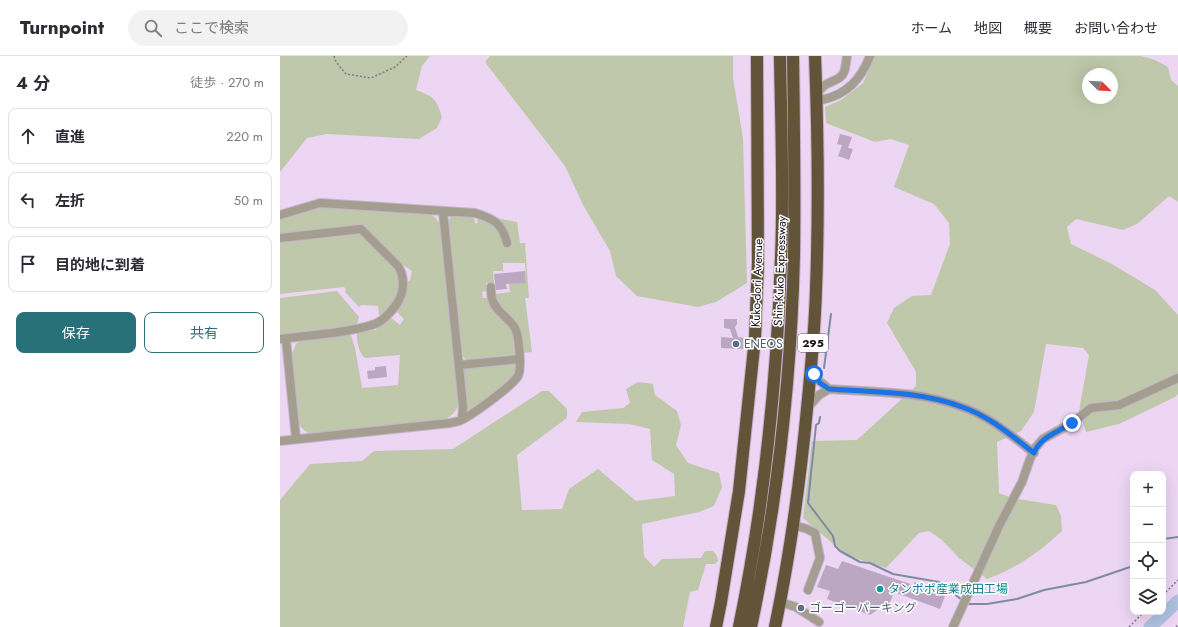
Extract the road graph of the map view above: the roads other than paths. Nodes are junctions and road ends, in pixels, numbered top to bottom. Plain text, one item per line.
1 (757, 56) edge
2 (780, 56) edge
3 (792, 56) edge
4 (796, 56) edge
5 (847, 56) edge
6 (870, 56) edge
7 (816, 61) edge
8 (836, 80) junction
9 (819, 98) junction
10 (794, 113) junction
11 (443, 212) junction
12 (280, 215) edge
13 (280, 238) edge
14 (507, 243) dead end
15 (491, 287) dead end
16 (283, 339) edge
17 (520, 359) junction
18 (459, 366) junction
19 (811, 367) junction
20 (1178, 378) edge
21 (829, 389) junction
22 (807, 410) junction
23 (462, 419) junction
24 (296, 439) junction
25 (280, 441) edge
26 (1034, 453) junction
27 (793, 524) junction
28 (808, 590) dead end
29 (780, 602) junction
30 (819, 622) dead end
31 (716, 627) edge
32 (739, 627) edge
33 (751, 627) edge
34 (775, 627) edge
35 (953, 627) edge

1 - 31 highway, Kuko-dori Avenue
2 - 32 highway, Shin-Kuko Expressway
3 - 10 highway, Shin-Kuko Expressway
4 - 10 highway
5 - 8 street
6 - 9 street
7 - 8 street
7 - 9 highway, 295
8 - 9 street
9 - 19 highway, 295
10 - 33 highway, Shin-Kuko Expressway
11 - 12 street
11 - 14 street
11 - 18 street
13 - 16 street
15 - 17 street
16 - 24 street
17 - 18 street
17 - 23 street
18 - 23 street
19 - 21 street
19 - 22 highway, 295
20 - 26 street
21 - 22 street
21 - 26 street
22 - 27 highway, 295
23 - 24 street
24 - 25 street
26 - 35 street
27 - 28 street
27 - 29 highway, 295
29 - 30 street
29 - 34 highway, 295

